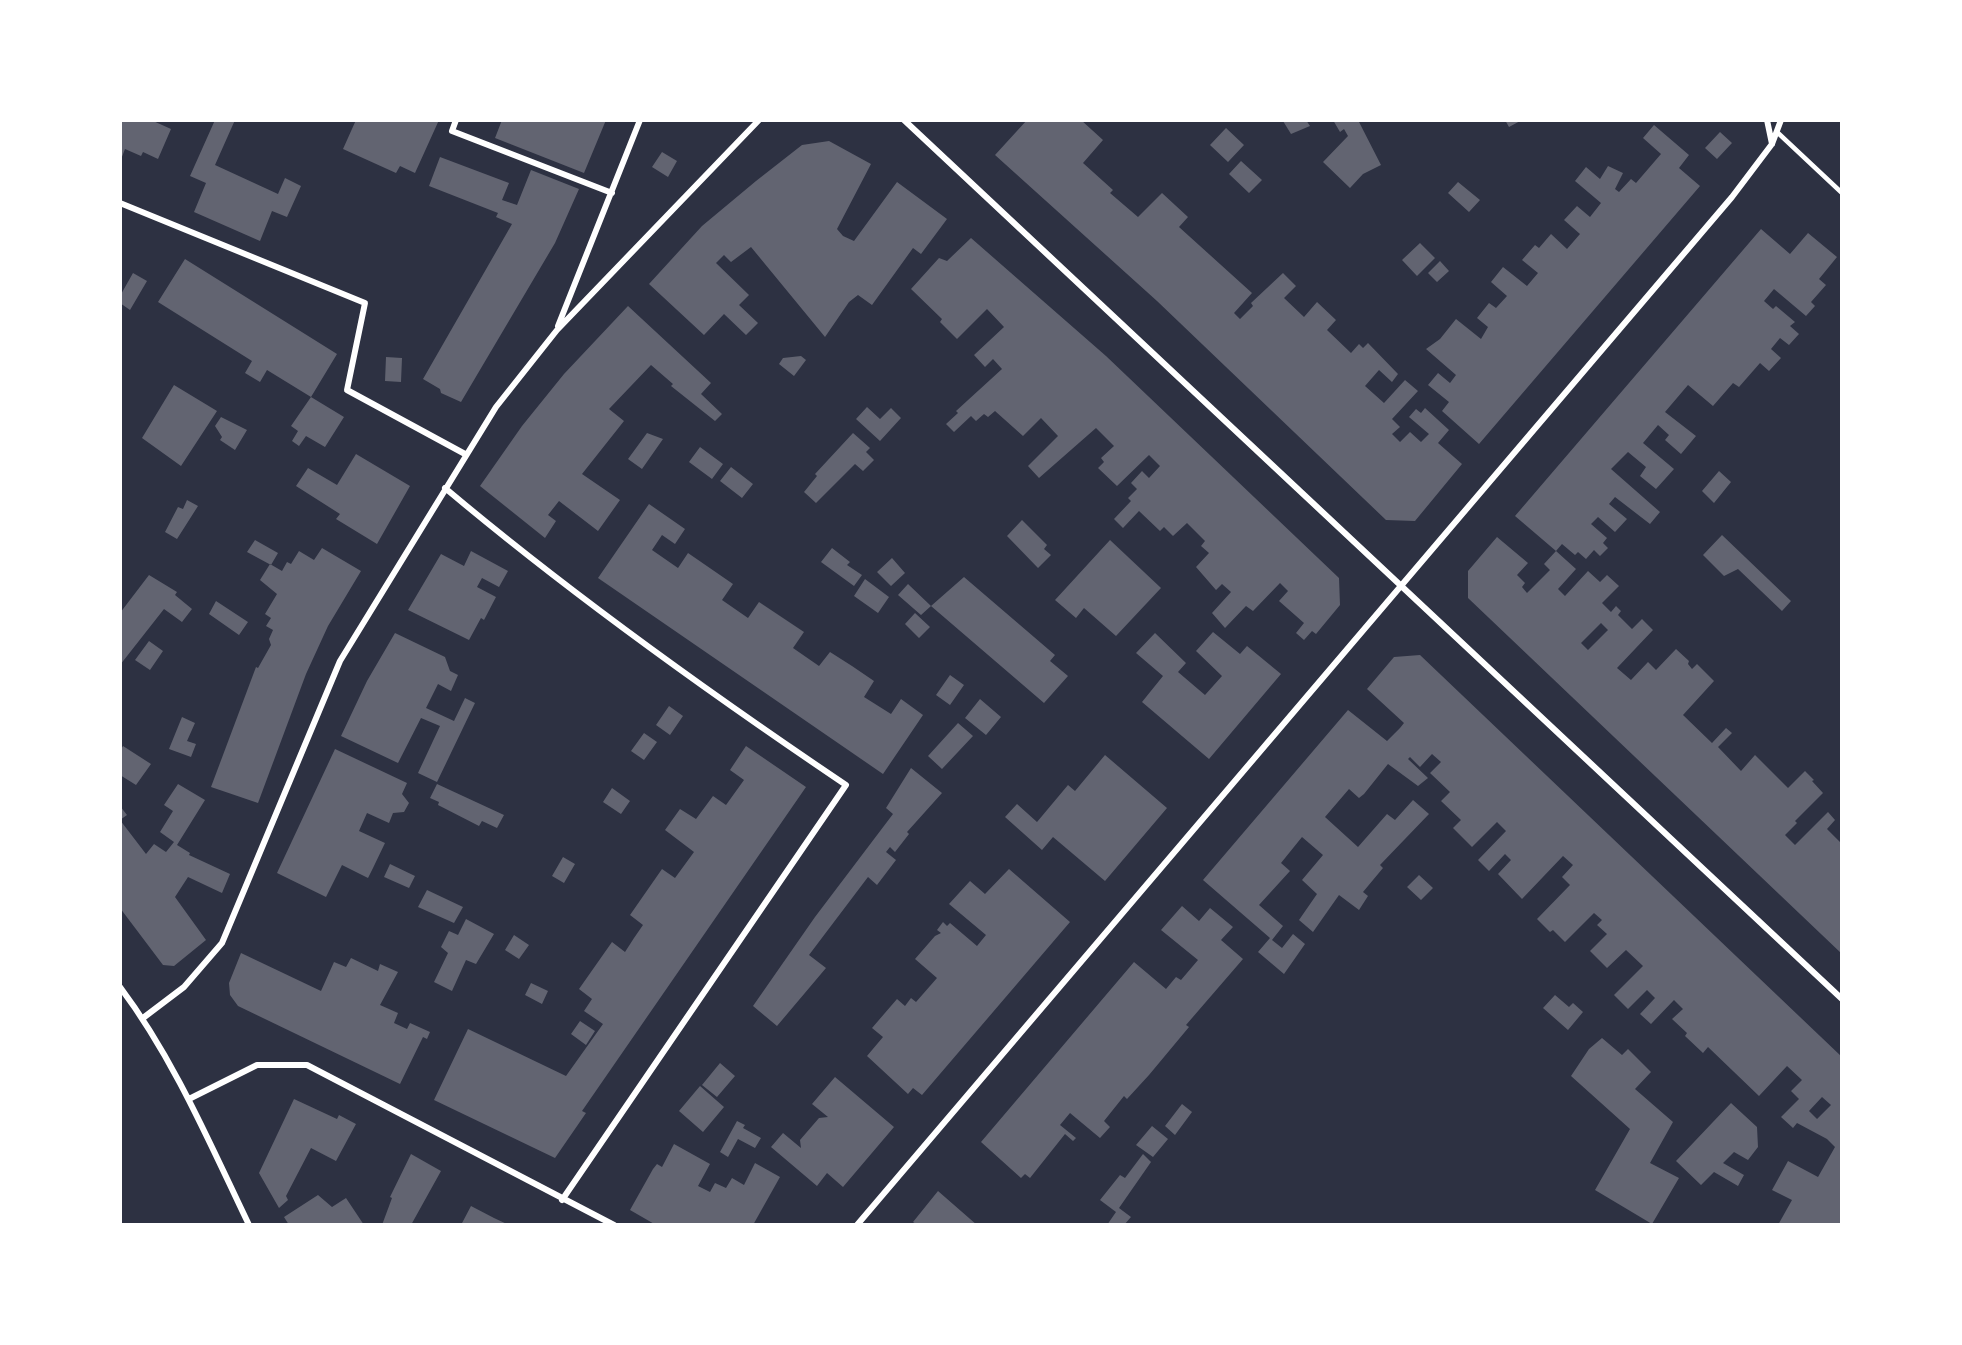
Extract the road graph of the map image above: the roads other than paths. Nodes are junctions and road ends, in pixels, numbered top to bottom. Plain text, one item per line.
1 (456, 120) edge
2 (640, 120) edge
3 (759, 120) edge
4 (904, 120) edge
5 (1767, 120) edge
6 (1781, 120) edge
7 (1777, 132) junction
8 (1772, 144) junction
9 (612, 193) junction
10 (1842, 193) edge
11 (120, 203) edge
12 (557, 330) junction
13 (465, 454) junction
14 (445, 488) junction
15 (1402, 585) junction
16 (120, 987) edge
17 (1842, 999) edge
18 (143, 1018) junction
19 (189, 1099) junction
20 (562, 1200) junction
21 (249, 1225) edge
22 (614, 1225) edge
23 (857, 1225) edge

1 - 9 street
2 - 9 street
3 - 12 street
4 - 15 street
5 - 8 street
6 - 7 street
7 - 8 street
7 - 10 lane
8 - 15 street
9 - 12 street
11 - 13 street
12 - 13 street
13 - 14 street
14 - 18 street
14 - 20 street
15 - 17 street
15 - 23 street
16 - 18 street
18 - 19 street
19 - 20 street
19 - 21 street
20 - 22 street

